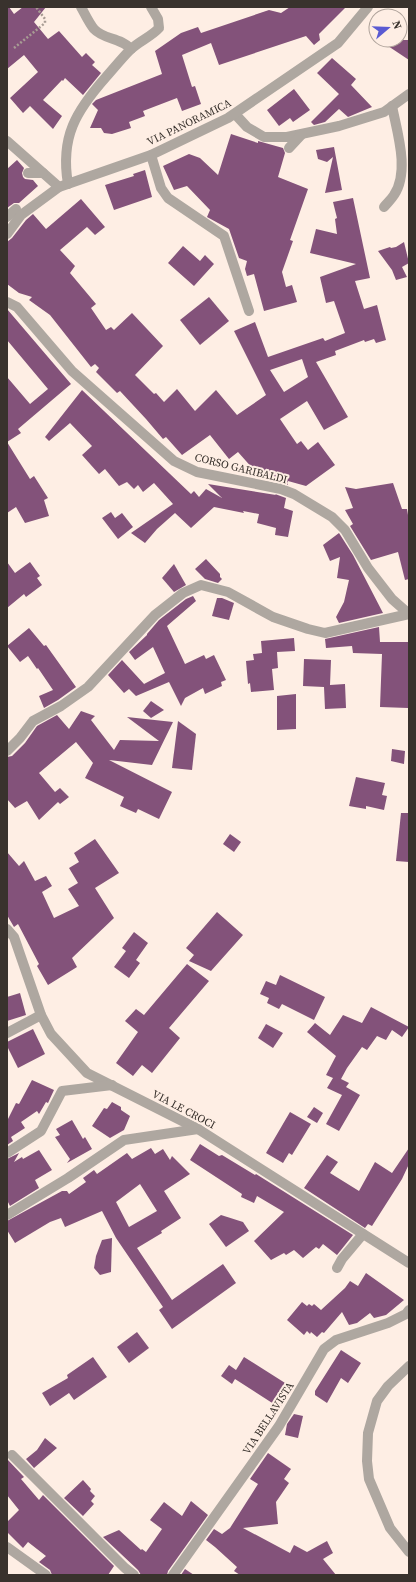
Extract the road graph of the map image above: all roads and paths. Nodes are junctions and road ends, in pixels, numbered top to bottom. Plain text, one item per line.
1 (36, 7) edge
2 (81, 7) edge
3 (151, 7) edge
4 (368, 7) edge
5 (14, 48) dead end
6 (131, 49) junction
7 (409, 94) edge
8 (392, 106) junction
9 (235, 114) junction
10 (216, 124) junction
11 (247, 127) junction
12 (302, 134) junction
13 (7, 141) edge
14 (289, 148) dead end
15 (151, 154) junction
16 (43, 173) junction
17 (28, 174) dead end
18 (63, 186) junction
19 (384, 207) dead end
20 (17, 211) junction
21 (7, 217) edge
22 (7, 234) edge
23 (7, 302) edge
24 (249, 311) dead end
25 (409, 614) edge
26 (7, 751) edge
27 (7, 929) edge
28 (41, 1015) junction
29 (7, 1033) edge
30 (112, 1085) junction
31 (198, 1128) junction
32 (7, 1153) edge
33 (7, 1215) edge
34 (363, 1234) junction
35 (409, 1263) edge
36 (337, 1268) dead end
37 (409, 1310) edge
38 (409, 1366) edge
39 (12, 1455) dead end
40 (7, 1547) edge
41 (409, 1552) edge
42 (46, 1575) edge
43 (134, 1575) edge
44 (173, 1575) edge

1 - 5 path
2 - 6 street
3 - 6 street
4 - 9 street, VIA PANORAMICA
6 - 18 street
7 - 8 street
8 - 12 street
8 - 19 street
9 - 10 street, VIA PANORAMICA
9 - 11 street
10 - 11 street
10 - 15 street, VIA PANORAMICA
11 - 12 street
12 - 14 street
13 - 16 street
15 - 18 street, VIA PANORAMICA
15 - 24 street
16 - 17 street
16 - 18 street
18 - 20 street, VIA PANORAMICA
20 - 21 street
20 - 22 street, VIA PANORAMICA
23 - 25 street, CORSO GARIBALDI
25 - 26 street
27 - 28 street, VIA LE CROCI
28 - 29 street
28 - 30 street, VIA LE CROCI
30 - 31 street, VIA LE CROCI
30 - 32 street
31 - 33 street
31 - 34 street, VIA LE CROCI
34 - 35 street, VIA LE CROCI
34 - 36 street
37 - 44 street, VIA BELLAVISTA
38 - 41 street
39 - 43 street
40 - 42 street

